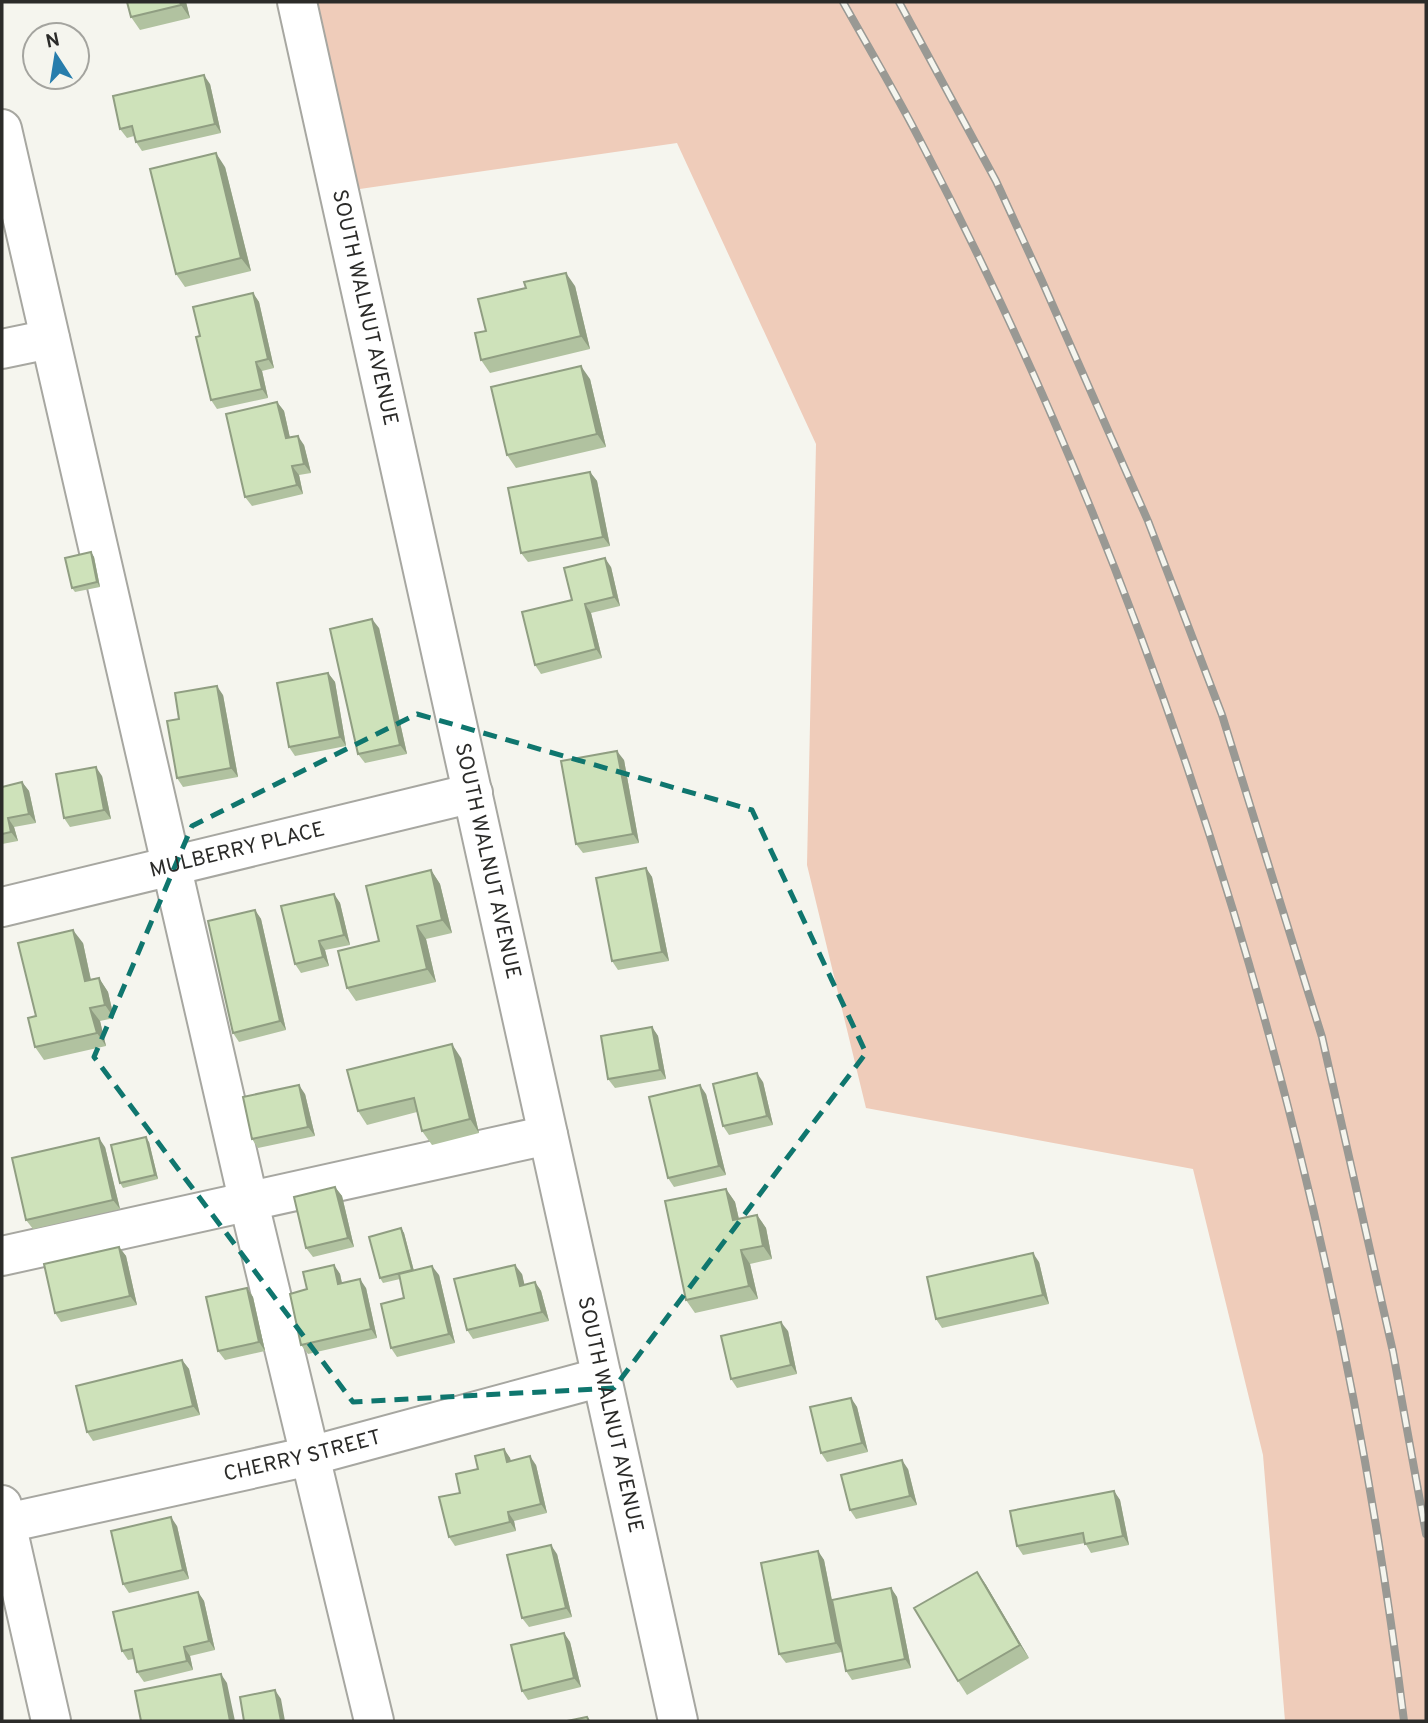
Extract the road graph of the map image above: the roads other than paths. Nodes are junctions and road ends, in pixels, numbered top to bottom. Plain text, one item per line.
1 (297, 2) edge
2 (2, 129) edge
3 (50, 339) junction
4 (2, 349) edge
5 (473, 793) junction
6 (172, 867) junction
7 (2, 907) edge
8 (548, 1135) junction
9 (248, 1199) junction
10 (2, 1256) edge
11 (602, 1377) junction
12 (310, 1456) junction
13 (3, 1517) edge
14 (51, 1721) edge
15 (374, 1721) edge
16 (678, 1721) edge

1 - 5 street, SOUTH WALNUT AVENUE
2 - 3 street
3 - 4 street
3 - 6 street
5 - 6 street, MULBERRY PLACE
5 - 8 street, SOUTH WALNUT AVENUE
6 - 7 street, MULBERRY PLACE
6 - 9 street
8 - 9 street
8 - 11 street, SOUTH WALNUT AVENUE
9 - 10 street
9 - 12 street
11 - 12 street, CHERRY STREET
11 - 16 street, SOUTH WALNUT AVENUE
12 - 13 street, CHERRY STREET
12 - 15 street
13 - 14 street

